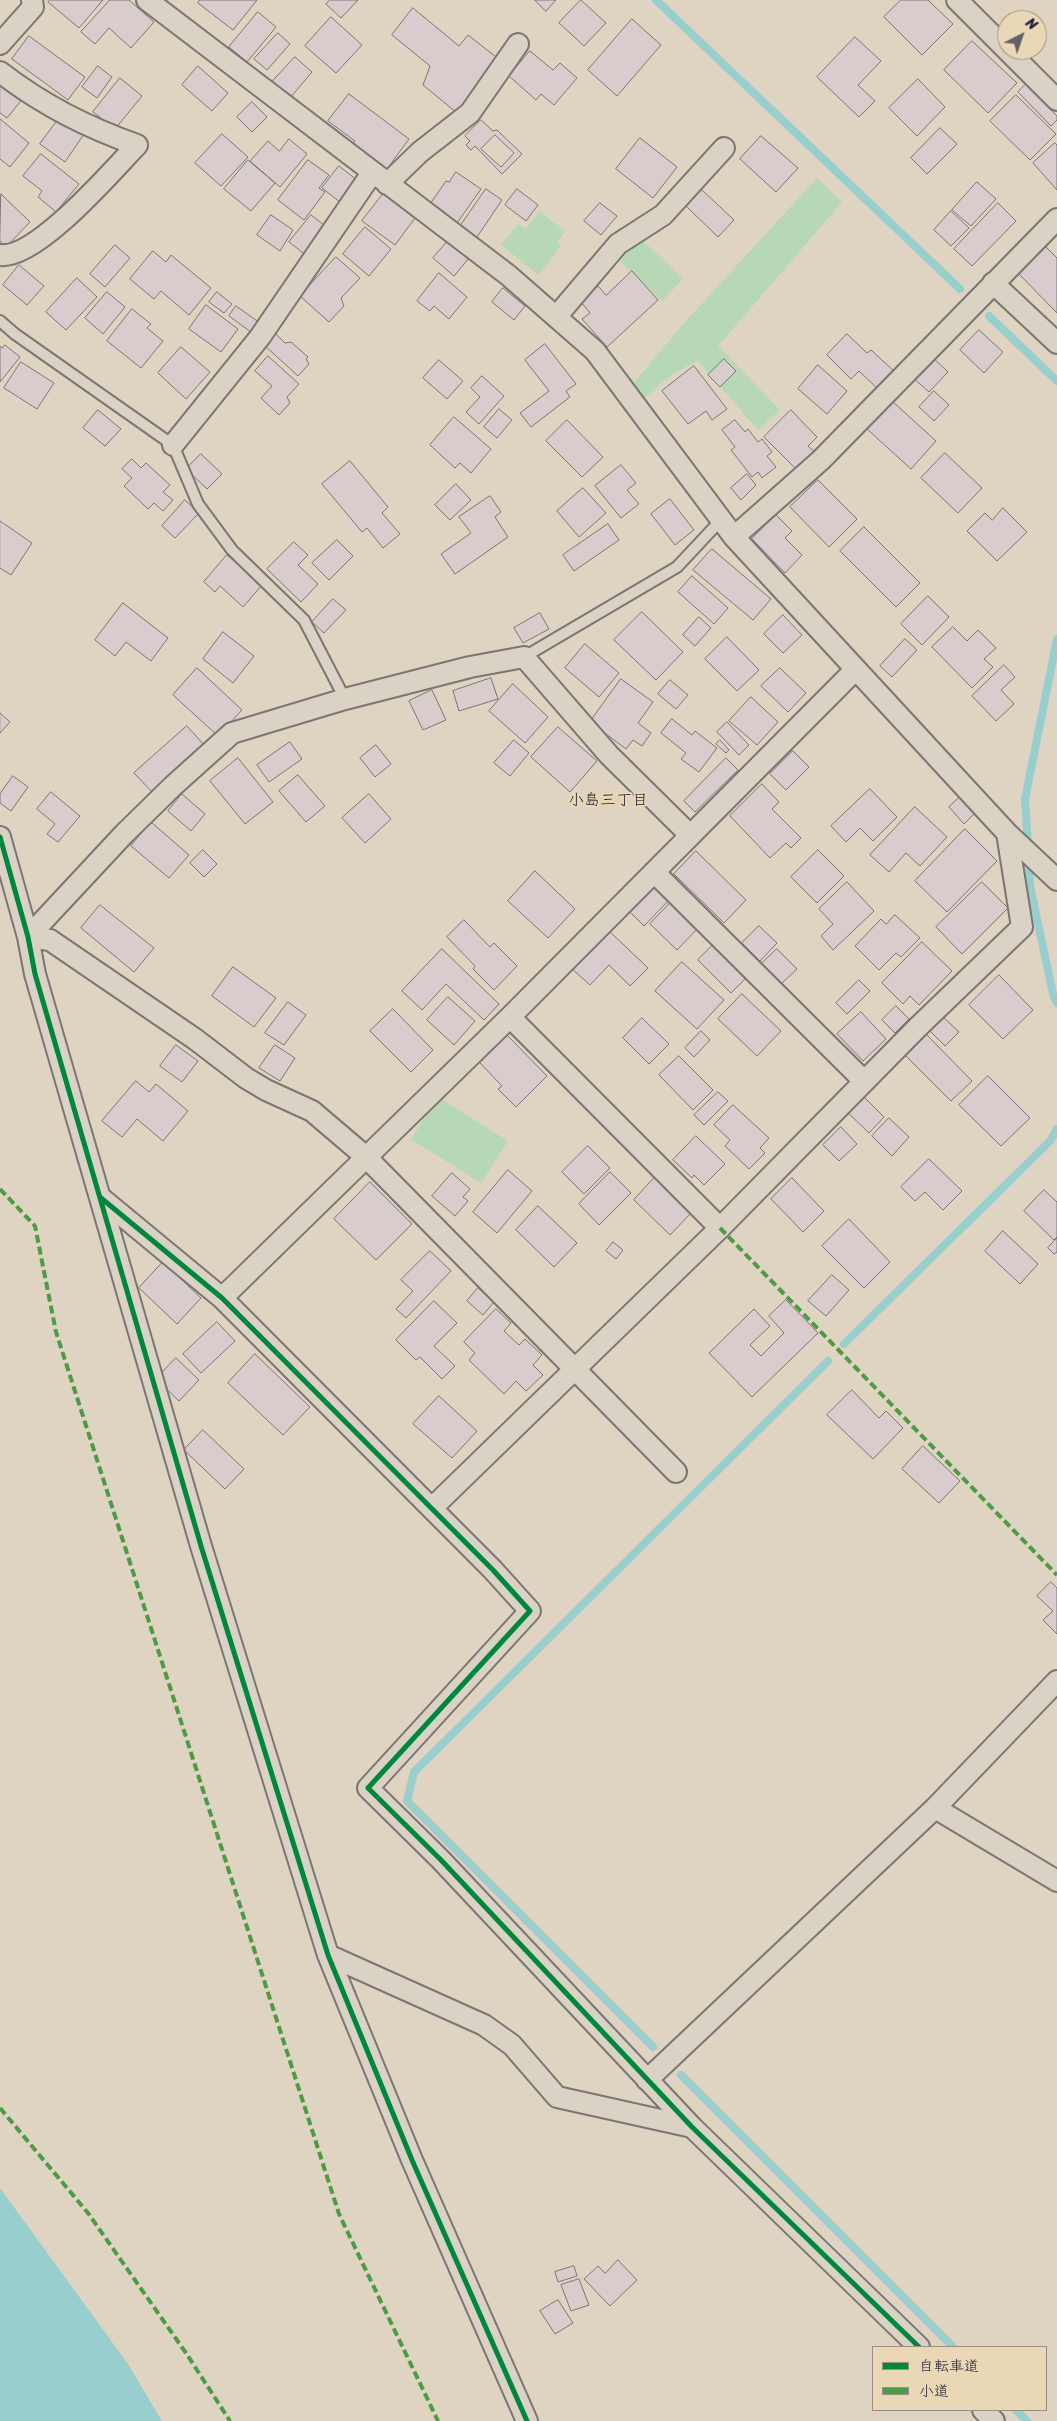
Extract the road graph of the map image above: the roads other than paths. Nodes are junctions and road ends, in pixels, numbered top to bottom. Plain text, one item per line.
1 (32, 0) edge
2 (148, 0) edge
3 (957, 0) edge
4 (997, 40) edge
5 (0, 44) edge
6 (518, 44) dead end
7 (1017, 60) edge
8 (0, 72) edge
9 (1057, 100) edge
10 (724, 148) dead end
11 (380, 178) junction
12 (1057, 219) edge
13 (0, 255) edge
14 (993, 283) junction
15 (556, 317) junction
16 (0, 321) edge
17 (1057, 343) edge
18 (173, 445) junction
19 (721, 520) junction
20 (734, 538) junction
21 (524, 657) junction
22 (855, 670) junction
23 (345, 699) junction
24 (1007, 833) junction
25 (690, 835) junction
26 (0, 837) edge
27 (654, 872) junction
28 (1056, 880) edge
29 (28, 937) junction
30 (510, 1017) junction
31 (864, 1081) junction
32 (366, 1158) junction
33 (100, 1198) junction
34 (720, 1228) junction
35 (222, 1298) junction
36 (575, 1369) junction
37 (676, 1472) dead end
38 (432, 1508) junction
39 (1057, 1681) edge
40 (935, 1808) junction
41 (1057, 1881) edge
42 (328, 1955) junction
43 (647, 2080) junction
44 (692, 2126) junction
45 (917, 2346) edge
46 (984, 2411) edge
47 (527, 2421) edge
48 (994, 2421) edge

1 - 5 street
2 - 11 street
3 - 4 street
6 - 11 street
7 - 9 street
8 - 13 street
10 - 15 street
11 - 15 street
11 - 18 street
12 - 14 street
14 - 17 street
14 - 20 street
15 - 19 street
16 - 18 lane
18 - 23 lane
19 - 20 street
19 - 21 lane
20 - 22 street
21 - 23 street
21 - 25 street
22 - 24 street
22 - 25 street
23 - 29 street
24 - 28 street
24 - 31 street
25 - 27 street
26 - 29 street
27 - 30 street
27 - 31 street
29 - 32 street
29 - 33 street
30 - 32 street
30 - 34 street
31 - 34 street
32 - 35 street
32 - 36 street
33 - 35 street
33 - 42 street
34 - 36 street
35 - 38 street
36 - 37 street
36 - 38 street
38 - 43 street
39 - 40 street
40 - 41 street
40 - 43 street
42 - 44 street
42 - 47 street
43 - 44 street
44 - 45 street
46 - 48 street

